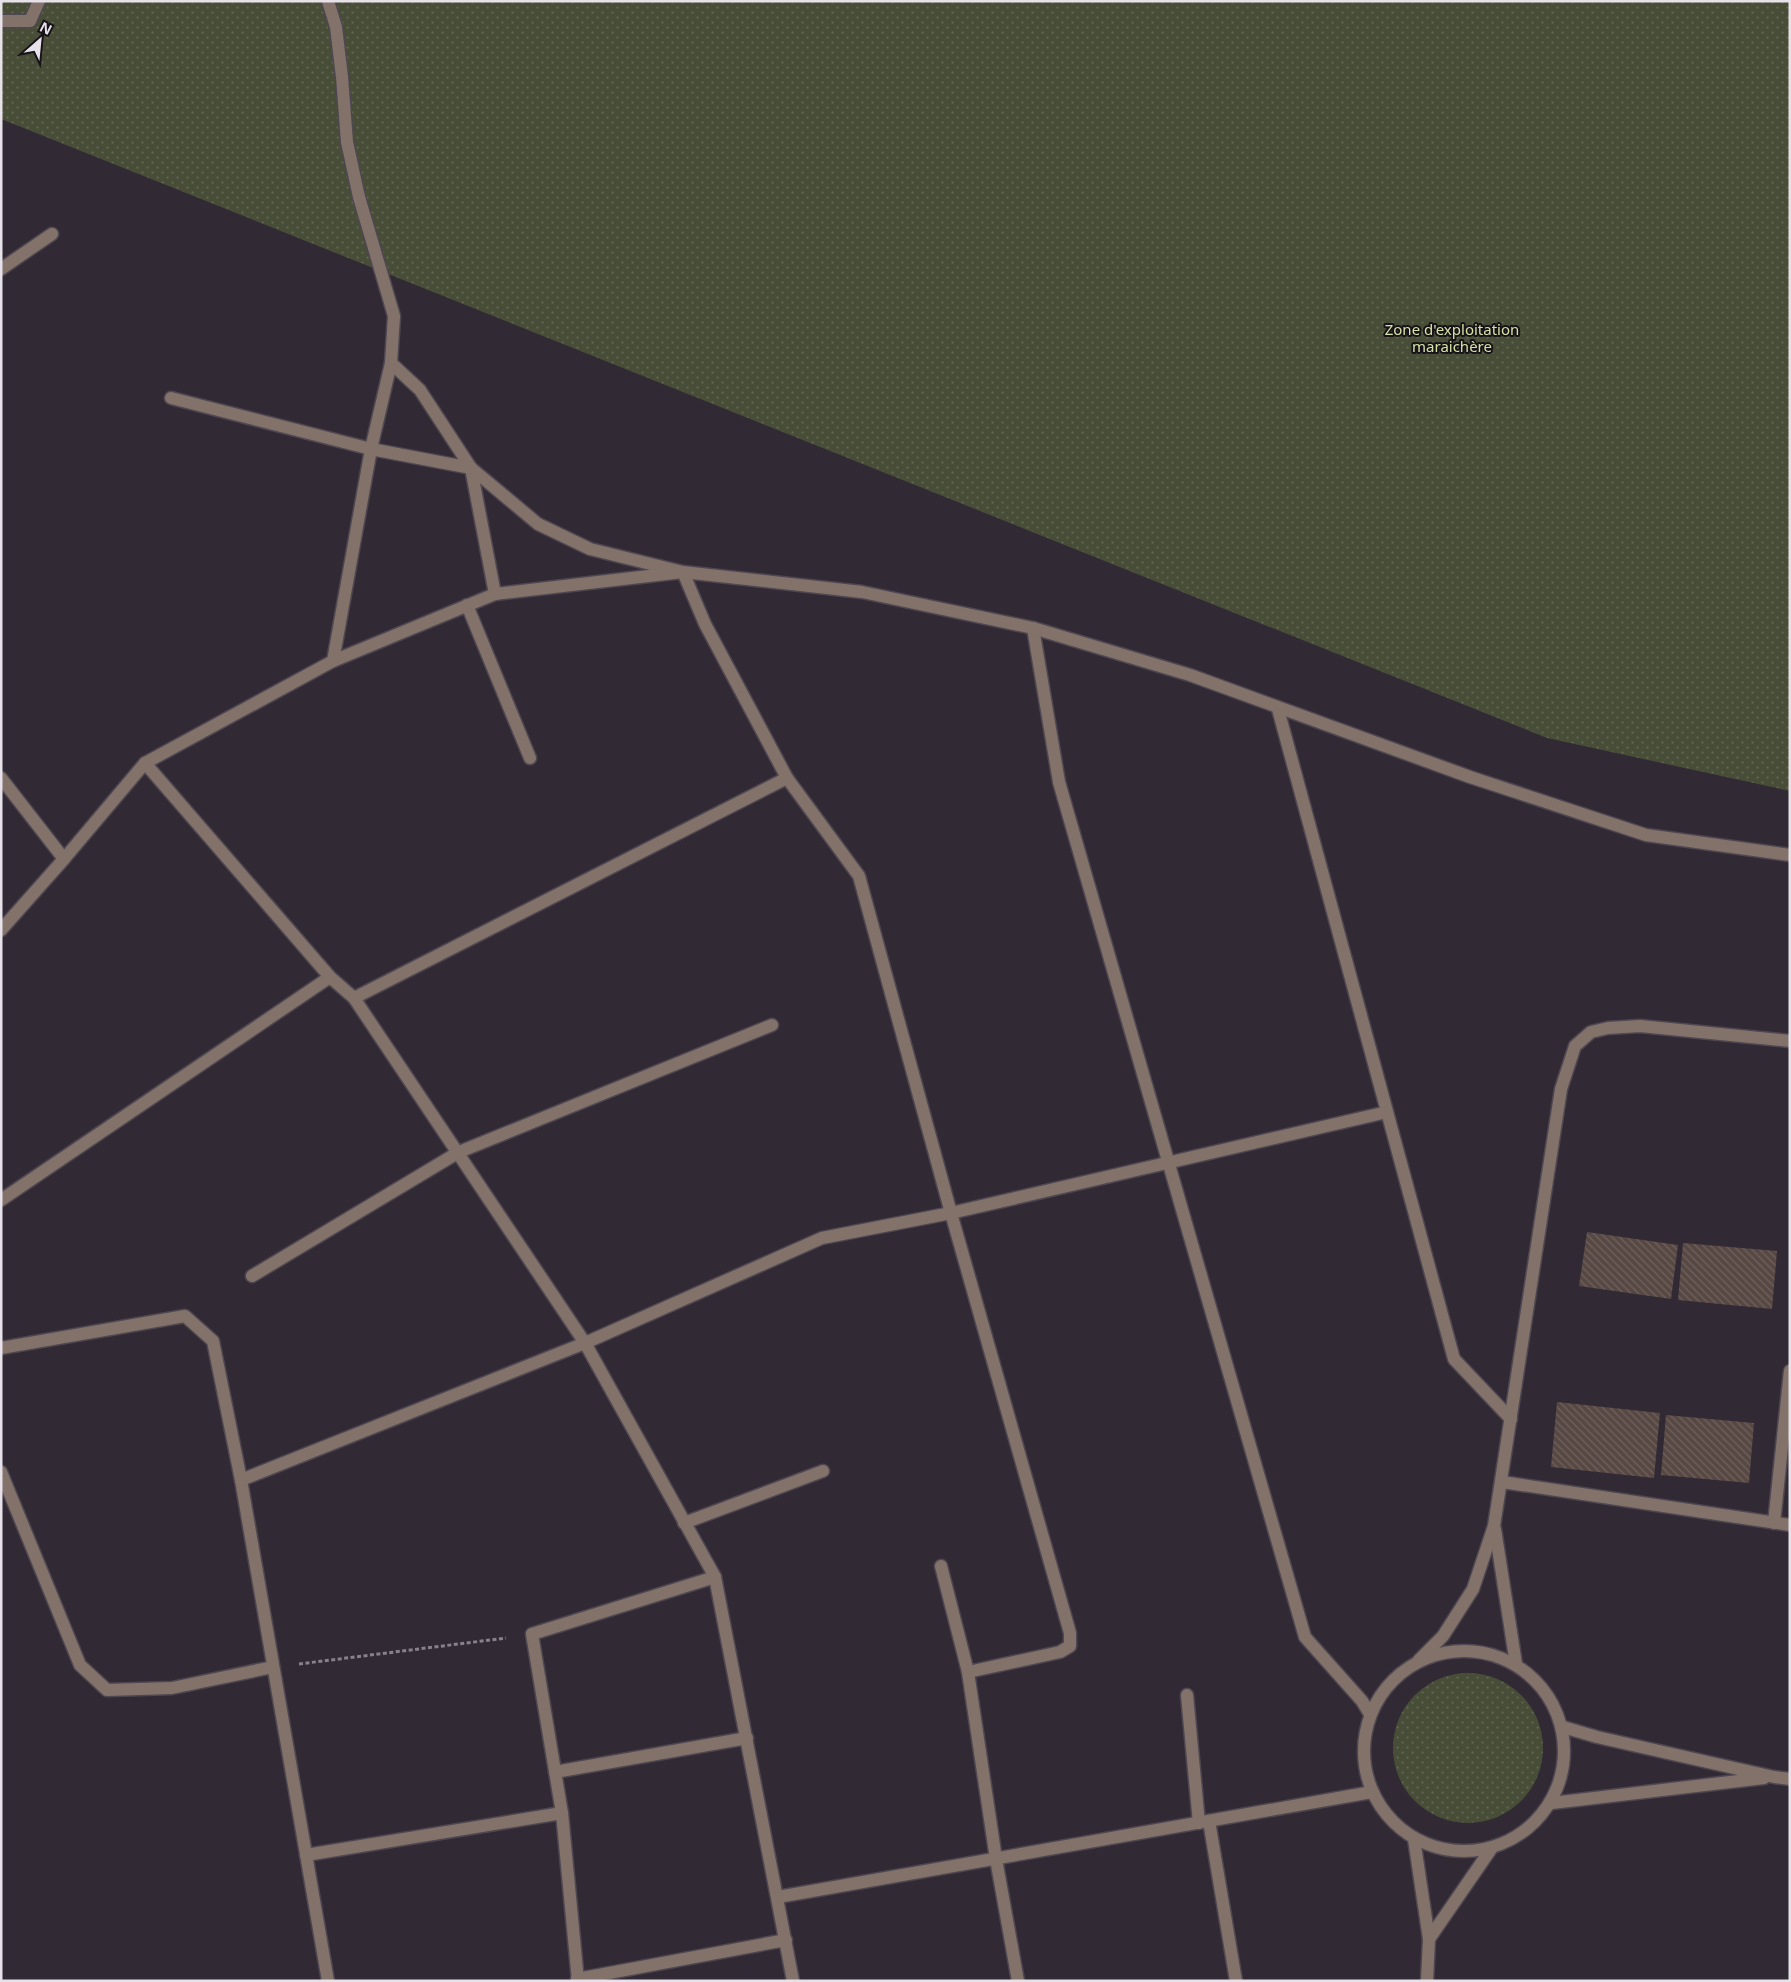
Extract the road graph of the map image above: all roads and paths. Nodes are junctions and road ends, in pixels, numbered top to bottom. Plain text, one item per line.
1 (38, 1) edge
2 (328, 1) edge
3 (1, 22) edge
4 (52, 234) dead end
5 (1, 269) edge
6 (391, 363) junction
7 (170, 398) dead end
8 (371, 449) junction
9 (471, 468) junction
10 (683, 572) junction
11 (495, 594) junction
12 (467, 605) junction
13 (1034, 628) junction
14 (333, 661) junction
15 (1278, 709) junction
16 (530, 758) dead end
17 (145, 762) junction
18 (1, 778) edge
19 (786, 778) junction
20 (1790, 855) edge
21 (64, 859) junction
22 (1, 930) edge
23 (330, 977) junction
24 (354, 998) junction
25 (772, 1025) dead end
26 (1790, 1041) edge
27 (1387, 1112) junction
28 (458, 1152) junction
29 (1168, 1162) junction
30 (1, 1200) edge
31 (951, 1213) junction
32 (252, 1276) dead end
33 (585, 1343) junction
34 (1, 1348) edge
35 (1790, 1371) edge
36 (1511, 1419) junction
37 (823, 1471) dead end
38 (1, 1472) edge
39 (241, 1480) junction
40 (1502, 1482) junction
41 (684, 1523) junction
42 (1774, 1523) junction
43 (1790, 1525) edge
44 (1494, 1526) junction
45 (941, 1566) dead end
46 (715, 1577) junction
47 (532, 1634) junction
48 (1419, 1660) junction
49 (1516, 1664) junction
50 (273, 1667) junction
51 (968, 1672) junction
52 (1186, 1695) dead end
53 (1370, 1714) junction
54 (1563, 1727) junction
55 (747, 1738) junction
56 (555, 1772) junction
57 (1774, 1777) junction
58 (1790, 1779) edge
59 (1372, 1792) junction
60 (1552, 1803) junction
61 (562, 1813) junction
62 (1204, 1822) junction
63 (1414, 1839) junction
64 (1491, 1849) junction
65 (306, 1855) junction
66 (996, 1859) junction
67 (778, 1897) junction
68 (1429, 1938) junction
69 (786, 1940) junction
70 (578, 1980) edge
71 (328, 1981) edge
72 (793, 1981) edge
73 (1018, 1981) edge
74 (1236, 1981) edge
75 (1427, 1981) edge

1 - 3 street
2 - 6 street
4 - 5 street
6 - 8 street
6 - 9 street
7 - 8 street
8 - 9 street
8 - 14 street
9 - 10 street
9 - 11 street
10 - 11 street
10 - 13 street
10 - 19 street
11 - 12 street
12 - 14 street
12 - 16 street
13 - 15 street
13 - 29 street
14 - 17 street
15 - 20 street
15 - 27 street
17 - 21 street
17 - 23 street
18 - 21 street
19 - 24 street
19 - 31 street
21 - 22 street
23 - 24 street
23 - 30 street
24 - 28 street
25 - 28 street
26 - 36 street
27 - 29 street
27 - 36 street
28 - 32 street
28 - 33 street
29 - 31 street
29 - 53 street
31 - 33 street
31 - 51 street
33 - 39 street
33 - 41 street
34 - 39 street
35 - 42 street
36 - 40 street
37 - 41 street
38 - 50 street
39 - 50 street
40 - 42 street
40 - 44 street
41 - 46 street
42 - 43 street
44 - 48 street
44 - 49 street
45 - 51 street
46 - 47 street
46 - 55 street
47 - 50 path
47 - 56 street
48 - 49 street
48 - 53 street
49 - 54 street
50 - 65 street
51 - 66 street
52 - 62 street
53 - 59 street
54 - 57 street
54 - 60 street
55 - 56 street
55 - 67 street
56 - 61 street
57 - 58 street
57 - 60 street
59 - 62 street
59 - 63 street
60 - 64 street
61 - 65 street
61 - 70 street
62 - 66 street
62 - 74 street
63 - 64 street
63 - 68 street
64 - 68 street
65 - 71 street
66 - 67 street
66 - 73 street
67 - 69 street
68 - 75 street
69 - 70 street
69 - 72 street

